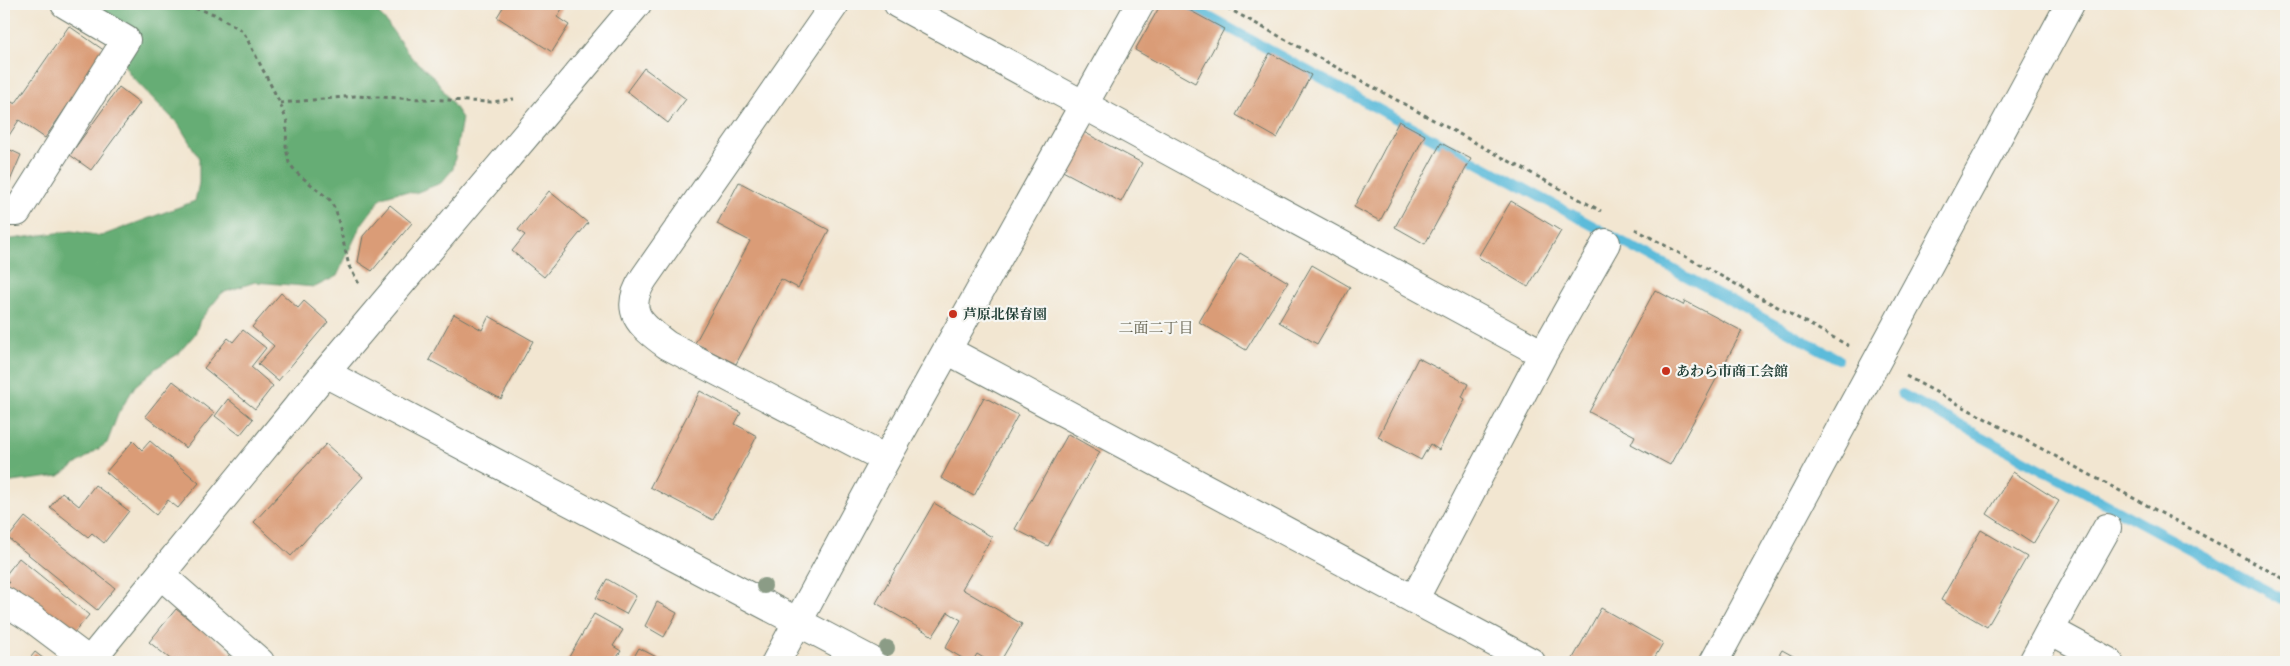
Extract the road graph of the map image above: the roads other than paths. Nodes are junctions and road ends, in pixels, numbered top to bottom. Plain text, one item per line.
1 (65, 4) edge
2 (637, 4) edge
3 (834, 4) edge
4 (898, 4) edge
5 (1140, 4) edge
6 (2070, 4) edge
7 (1084, 106) junction
8 (4, 212) edge
9 (1606, 243) dead end
10 (947, 350) junction
11 (1543, 354) junction
12 (325, 373) junction
13 (886, 459) junction
14 (2107, 528) dead end
15 (161, 575) junction
16 (1415, 598) junction
17 (4, 601) edge
18 (798, 621) junction
19 (2050, 630) junction
20 (90, 662) edge
21 (260, 662) edge
22 (776, 662) edge
23 (874, 662) edge
24 (1531, 662) edge
25 (1714, 662) edge
26 (2033, 662) edge
27 (2109, 662) edge

1 - 8 street
2 - 12 street
3 - 13 street
4 - 7 street
5 - 7 street
6 - 25 street
7 - 10 street
7 - 11 street
9 - 11 street
10 - 13 street
10 - 16 street
11 - 16 street
12 - 15 street
12 - 18 street
13 - 18 street
14 - 19 street
15 - 20 street
15 - 21 street
16 - 24 street
17 - 20 street
18 - 22 street
18 - 23 street
19 - 26 street
19 - 27 street

